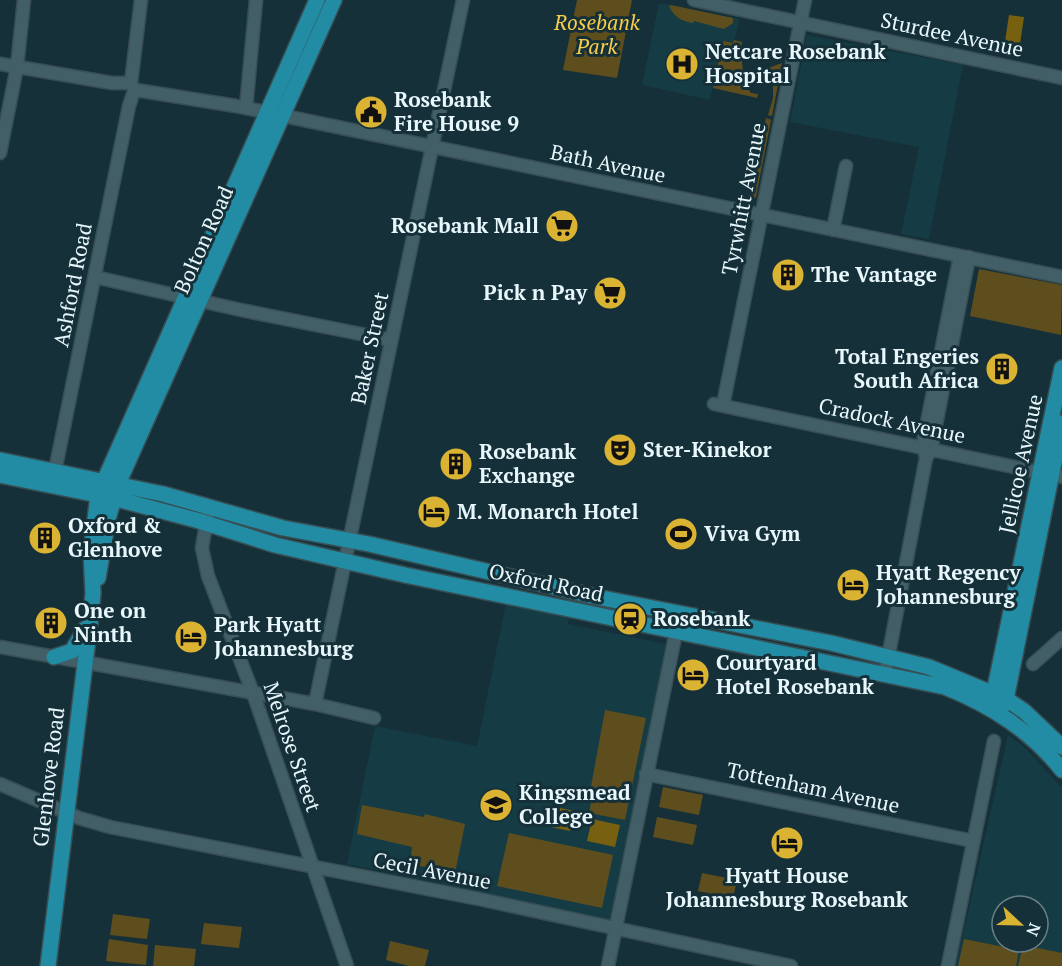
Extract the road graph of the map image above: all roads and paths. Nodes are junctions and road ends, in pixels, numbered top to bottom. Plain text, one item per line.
1 (24, 0) edge
2 (141, 0) edge
3 (256, 0) edge
4 (317, 0) edge
5 (334, 0) edge
6 (463, 0) edge
7 (694, 0) edge
8 (805, 0) edge
9 (800, 23) junction
10 (0, 64) edge
11 (17, 67) junction
12 (1062, 78) edge
13 (134, 87) junction
14 (246, 108) junction
15 (275, 115) junction
16 (433, 148) junction
17 (0, 153) edge
18 (846, 166) dead end
19 (761, 215) junction
20 (833, 230) junction
21 (964, 257) junction
22 (1062, 276) edge
23 (95, 277) junction
24 (192, 299) junction
25 (391, 340) junction
26 (1062, 368) edge
27 (718, 405) joint
28 (1062, 423) edge
29 (927, 452) junction
30 (0, 460) edge
31 (55, 471) junction
32 (0, 475) edge
33 (1052, 475) edge
34 (108, 490) junction
35 (209, 506) junction
36 (161, 511) junction
37 (205, 522) junction
38 (350, 541) junction
39 (104, 542) junction
40 (347, 561) junction
41 (93, 592) junction
42 (670, 612) junction
43 (91, 615) junction
44 (676, 632) junction
45 (1062, 638) edge
46 (0, 647) edge
47 (54, 657) junction
48 (888, 657) junction
49 (84, 662) junction
50 (1033, 664) dead end
51 (885, 674) junction
52 (253, 693) junction
53 (997, 703) junction
54 (315, 704) junction
55 (374, 718) dead end
56 (994, 741) dead end
57 (1062, 747) edge
58 (1062, 770) edge
59 (646, 774) junction
60 (0, 784) edge
61 (66, 812) junction
62 (973, 842) junction
63 (313, 868) junction
64 (615, 928) junction
65 (48, 966) edge
66 (347, 966) edge
67 (608, 966) edge
68 (791, 966) edge
69 (948, 966) edge

1 - 11 street
2 - 13 street, Ashford Road
3 - 14 street
4 - 15 main road, Bolton Road
5 - 15 main road, Bolton Road
6 - 16 street, Baker Street
7 - 9 street, Sturdee Avenue
8 - 9 street, Tyrwhitt Avenue
9 - 12 street, Sturdee Avenue
9 - 19 street, Tyrwhitt Avenue
10 - 11 street, Bath Avenue
11 - 13 street, Bath Avenue
11 - 17 street
13 - 14 street, Bath Avenue
13 - 23 street, Ashford Road
14 - 15 street, Bath Avenue
15 - 16 street, Bath Avenue
15 - 24 main road, Bolton Road
16 - 19 street, Bath Avenue
16 - 25 street, Baker Street
18 - 20 street
19 - 20 street, Bath Avenue
19 - 27 street, Tyrwhitt Avenue
20 - 21 street, Bath Avenue
21 - 22 street, Bath Avenue
21 - 29 street
23 - 24 street
23 - 31 street, Ashford Road
24 - 25 street
24 - 34 main road, Bolton Road
25 - 38 street, Baker Street
26 - 33 main road, Jellicoe Avenue
27 - 29 street, Cradock Avenue
28 - 33 main road, Jellicoe Avenue
29 - 33 street, Cradock Avenue
29 - 48 street
30 - 31 main road, Oxford Road
31 - 34 main road, Oxford Road
32 - 34 main road, Oxford Road
33 - 53 main road, Jellicoe Avenue
34 - 35 main road, Oxford Road
34 - 36 main road, Oxford Road
34 - 39 main road, Glenhove Road
34 - 41 main road, Glenhove Road
35 - 37 street, Melrose Street
35 - 38 main road, Oxford Road
36 - 37 main road, Oxford Road
36 - 39 main road
37 - 40 main road, Oxford Road
37 - 52 street, Melrose Street
38 - 40 street, Baker Street
38 - 42 main road, Oxford Road
39 - 41 main road, Glenhove Road
40 - 44 main road, Oxford Road
40 - 54 street, Baker Street
41 - 43 main road, Glenhove Road
42 - 44 street
42 - 48 main road, Oxford Road
43 - 47 main road
43 - 49 main road, Glenhove Road
44 - 51 main road, Oxford Road
44 - 59 street
45 - 50 street
46 - 47 street
47 - 49 street
48 - 51 street
48 - 53 main road, Oxford Road
49 - 52 street
49 - 61 main road, Glenhove Road
51 - 53 main road, Oxford Road
52 - 54 street
52 - 63 street, Melrose Street
53 - 57 main road, Oxford Road
53 - 58 main road, Oxford Road
54 - 55 street
56 - 62 street
59 - 62 street, Tottenham Avenue
59 - 64 street
60 - 61 street, Cecil Avenue
61 - 63 street, Cecil Avenue
61 - 65 main road, Glenhove Road
62 - 69 street
63 - 64 street, Cecil Avenue
63 - 66 street, Melrose Street
64 - 67 street
64 - 68 street, Cecil Avenue

